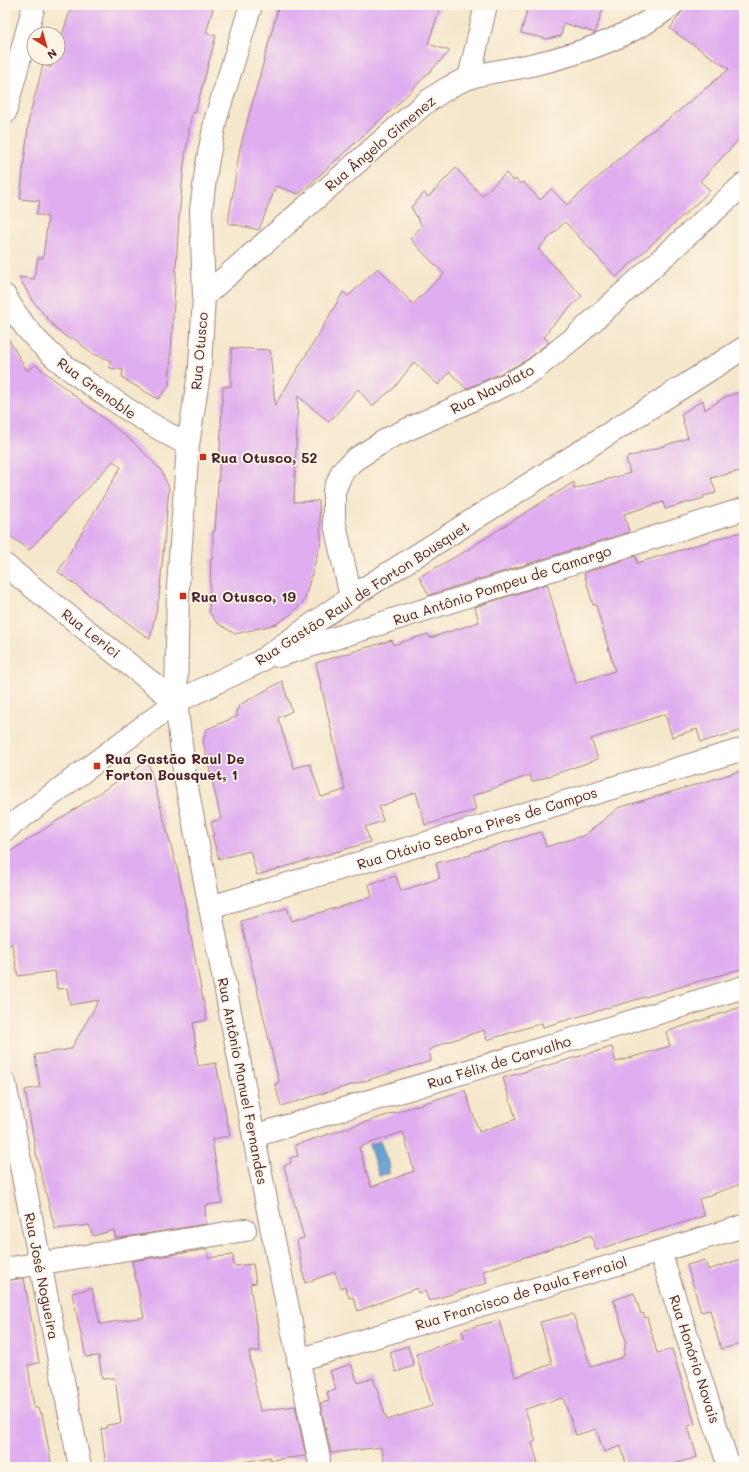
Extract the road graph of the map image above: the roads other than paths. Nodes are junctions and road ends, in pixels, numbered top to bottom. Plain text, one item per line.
1 (34, 5) edge
2 (251, 5) edge
3 (486, 5) edge
4 (672, 5) edge
5 (469, 78) junction
6 (5, 113) edge
7 (743, 187) edge
8 (5, 296) edge
9 (204, 296) junction
10 (744, 348) edge
11 (188, 445) junction
12 (744, 509) edge
13 (5, 565) edge
14 (351, 597) junction
15 (259, 662) junction
16 (176, 702) junction
17 (744, 749) edge
18 (5, 830) edge
19 (210, 907) junction
20 (744, 987) edge
21 (5, 1084) edge
22 (254, 1136) junction
23 (744, 1226) edge
24 (245, 1230) dead end
25 (660, 1252) junction
26 (40, 1263) junction
27 (5, 1269) edge
28 (298, 1360) junction
29 (319, 1459) dead end
30 (80, 1467) edge
31 (729, 1467) edge

1 - 6 street
2 - 9 street, Rua Otusco
3 - 5 street
4 - 5 street, Rua Ângelo Gimenez
5 - 9 street, Rua Ângelo Gimenez
7 - 14 street, Rua Navolato
8 - 11 street, Rua Grenoble
9 - 11 street, Rua Otusco
10 - 14 street, Rua Gastão Raul de Forton Bousquet
11 - 16 street, Rua Otusco
12 - 15 street, Rua Antônio Pompeu de Camargo
13 - 16 street, Rua Lerici
14 - 15 street, Rua Gastão Raul de Forton Bousquet
15 - 16 street, Rua Gastão Raul de Forton Bousquet
16 - 18 street, Rua Gastão Raul de Forton Bousquet
16 - 19 street, Rua Antônio Manuel Fernandes
17 - 19 street, Rua Otávio Seabra Pires de Campos
19 - 22 street, Rua Antônio Manuel Fernandes
20 - 22 street, Rua Félix de Carvalho
21 - 26 street, Rua José Nogueira
22 - 28 street, Rua Antônio Manuel Fernandes
23 - 25 street, Rua Francisco de Paula Ferraiol
24 - 26 street
25 - 28 street, Rua Francisco de Paula Ferraiol
25 - 31 street, Rua Honório Novais
26 - 27 street
26 - 30 street, Rua José Nogueira
28 - 29 street, Rua Antônio Manuel Fernandes

